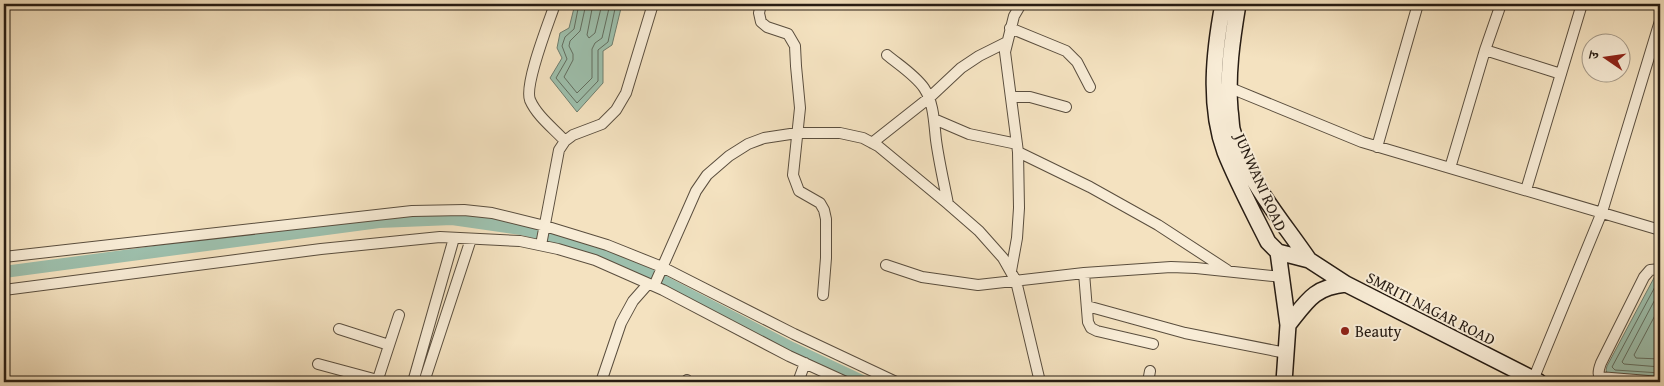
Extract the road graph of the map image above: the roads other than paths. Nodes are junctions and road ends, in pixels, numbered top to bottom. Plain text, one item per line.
1 (555, 4) edge
2 (653, 4) edge
3 (761, 4) edge
4 (1021, 4) edge
5 (1223, 4) edge
6 (1238, 4) edge
7 (1418, 4) edge
8 (1501, 4) edge
9 (1582, 4) edge
10 (1660, 21) edge
11 (1010, 28) junction
12 (1658, 36) edge
13 (1007, 42) junction
14 (1485, 50) junction
15 (886, 55) dead end
16 (1561, 74) junction
17 (1090, 87) dead end
18 (1228, 87) junction
19 (1010, 97) junction
20 (929, 98) junction
21 (1066, 107) dead end
22 (934, 119) junction
23 (798, 133) junction
24 (565, 141) junction
25 (872, 143) junction
26 (1377, 147) junction
27 (1018, 148) junction
28 (1450, 168) junction
29 (1526, 190) junction
30 (948, 204) junction
31 (1602, 212) junction
32 (545, 228) junction
33 (1660, 230) edge
34 (454, 238) junction
35 (471, 239) junction
36 (542, 243) junction
37 (1278, 252) junction
38 (4, 256) edge
39 (1309, 260) junction
40 (886, 265) dead end
41 (1660, 268) edge
42 (661, 269) junction
43 (1010, 271) junction
44 (1230, 272) junction
45 (1084, 273) junction
46 (1282, 277) junction
47 (1016, 281) junction
48 (652, 284) junction
49 (1346, 284) junction
50 (4, 290) edge
51 (822, 295) dead end
52 (1087, 306) junction
53 (399, 314) dead end
54 (1288, 325) junction
55 (339, 329) dead end
56 (1153, 344) dead end
57 (389, 345) junction
58 (1286, 353) junction
59 (805, 363) junction
60 (318, 364) dead end
61 (1601, 380) edge
62 (1536, 381) edge
63 (380, 382) edge
64 (413, 382) edge
65 (424, 382) edge
66 (601, 382) edge
67 (798, 382) edge
68 (846, 382) edge
69 (896, 382) edge
70 (1040, 382) edge
71 (1284, 382) edge
72 (1660, 382) edge

1 - 24 street
2 - 24 street
3 - 23 street
4 - 11 street
5 - 37 main road, JUNWANI ROAD
6 - 18 main road, JUNWANI ROAD
7 - 26 street
8 - 14 street
9 - 16 street
10 - 12 street
11 - 13 street
11 - 17 street
12 - 31 street
13 - 19 street
13 - 20 street
14 - 16 street
14 - 28 street
15 - 20 street
16 - 29 street
18 - 26 street
18 - 39 main road, JUNWANI ROAD
19 - 21 street
19 - 27 street
20 - 22 street
20 - 25 street
22 - 27 street
22 - 30 street
23 - 25 street
23 - 42 street
23 - 51 street
24 - 32 street
25 - 30 street
26 - 28 street
27 - 43 street
27 - 44 street
28 - 29 street
29 - 31 street
30 - 43 street
31 - 33 street
31 - 62 street
32 - 36 street
32 - 38 street
32 - 42 street
34 - 35 street
34 - 50 street
34 - 64 street
35 - 36 street
35 - 65 street
36 - 48 street
37 - 39 main road, JUNWANI ROAD
37 - 46 main road, JUNWANI ROAD
39 - 49 main road, SMRITI NAGAR ROAD
40 - 47 street
41 - 61 street
42 - 48 street
42 - 69 street
43 - 47 street
44 - 45 street
44 - 46 street
45 - 47 street
45 - 52 street
46 - 54 main road, JUNWANI ROAD
47 - 70 street
48 - 59 street
48 - 66 street
49 - 54 main road
49 - 62 main road, SMRITI NAGAR ROAD
52 - 56 street
52 - 58 street
53 - 57 street
54 - 58 main road, JUNWANI ROAD
55 - 57 street
57 - 63 street
58 - 71 main road, JUNWANI ROAD
59 - 67 street
59 - 68 street
60 - 63 street
61 - 72 street

